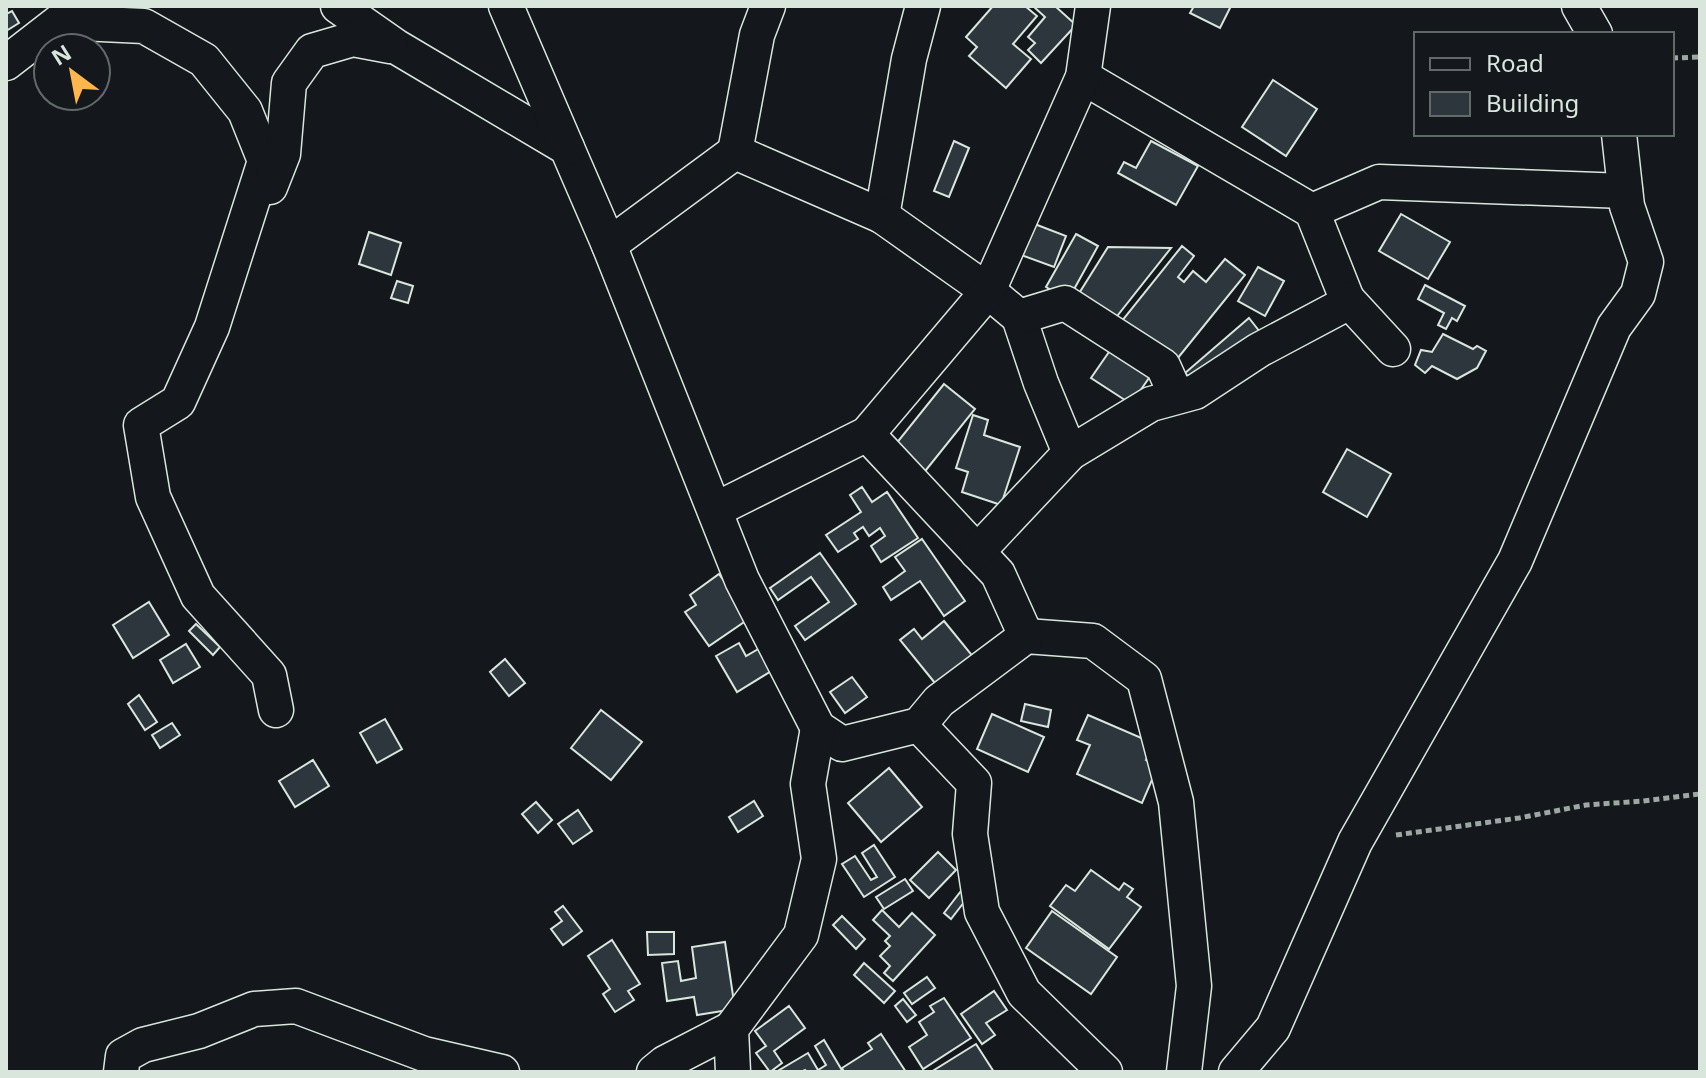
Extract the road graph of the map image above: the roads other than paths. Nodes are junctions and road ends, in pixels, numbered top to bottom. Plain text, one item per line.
1 (338, 6) edge
2 (506, 6) edge
3 (768, 6) edge
4 (923, 6) edge
5 (1093, 6) edge
6 (1579, 6) edge
7 (1594, 32) edge
8 (395, 46) junction
9 (6, 63) edge
10 (1083, 77) junction
11 (1619, 136) edge
12 (567, 148) junction
13 (735, 152) junction
14 (1625, 191) junction
15 (250, 207) junction
16 (1312, 211) junction
17 (882, 216) junction
18 (609, 245) junction
19 (988, 291) junction
20 (1347, 299) junction
21 (1019, 317) junction
22 (1393, 349) dead end
23 (1176, 395) junction
24 (867, 434) junction
25 (1070, 453) junction
26 (715, 510) junction
27 (977, 552) junction
28 (1026, 636) junction
29 (276, 710) dead end
30 (919, 725) junction
31 (818, 728) junction
32 (731, 1029) junction
33 (121, 1072) edge
34 (502, 1072) edge
35 (654, 1072) edge
36 (733, 1072) edge
37 (1105, 1072) edge
38 (1184, 1072) edge
39 (1236, 1072) edge

1 - 8 street
2 - 12 street
3 - 13 street
4 - 17 street
5 - 10 street
6 - 7 street
8 - 12 street
8 - 15 street
9 - 15 street
10 - 16 street
10 - 19 street
11 - 14 street
12 - 18 street
13 - 17 street
13 - 18 street
14 - 16 street
14 - 39 street
15 - 29 street
16 - 20 street
17 - 19 street
18 - 26 street
19 - 21 street
19 - 24 street
20 - 22 street
20 - 23 street
21 - 23 street
21 - 25 street
23 - 25 street
24 - 26 street
24 - 27 street
25 - 27 street
26 - 31 street
27 - 28 street
28 - 30 street
28 - 38 street
30 - 31 street
30 - 37 street
31 - 32 street
32 - 35 street
32 - 36 street
33 - 34 street

